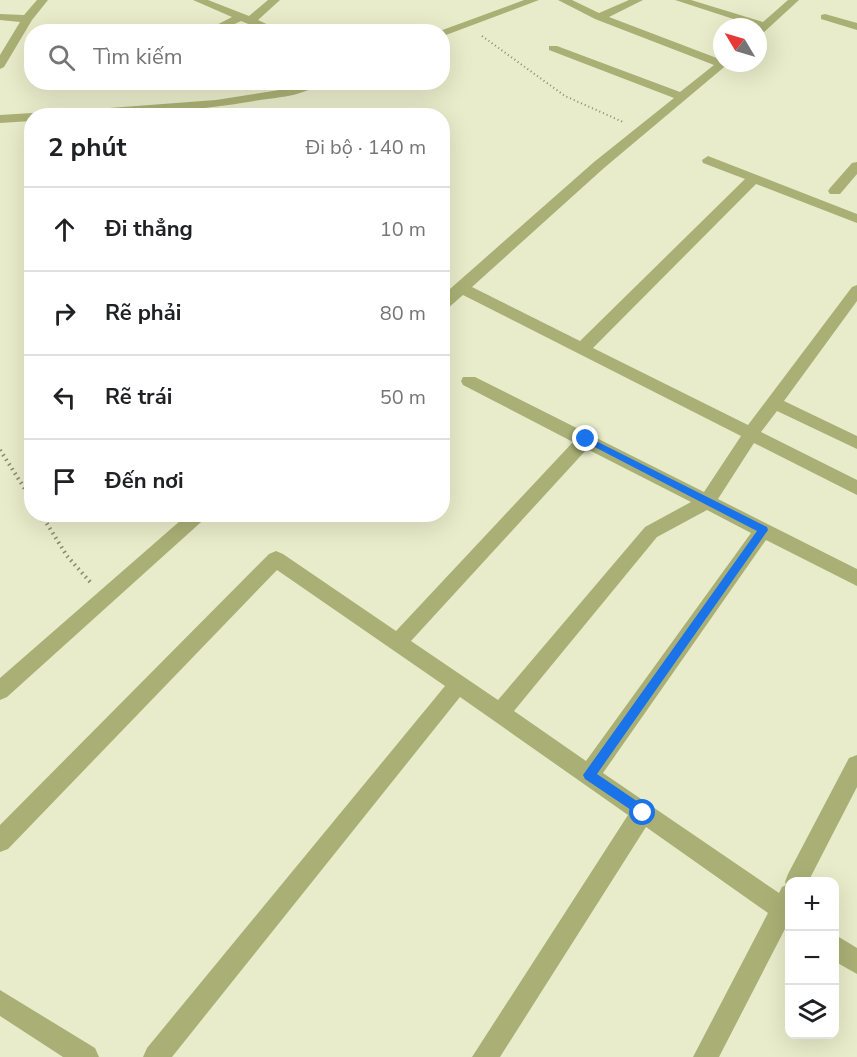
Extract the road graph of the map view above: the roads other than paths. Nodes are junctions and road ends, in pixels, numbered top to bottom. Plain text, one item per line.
1 (43, 0) edge
2 (198, 0) edge
3 (275, 0) edge
4 (534, 0) edge
5 (563, 0) edge
6 (638, 0) edge
7 (680, 0) edge
8 (794, 0) edge
9 (0, 17) edge
10 (598, 17) junction
11 (825, 17) dead end
12 (730, 18) edge
13 (27, 19) junction
14 (246, 19) junction
15 (24, 24) edge
16 (24, 24) edge
17 (231, 24) edge
18 (258, 24) edge
19 (767, 24) edge
20 (857, 27) edge
21 (450, 30) edge
22 (553, 48) dead end
23 (713, 60) edge
24 (0, 65) edge
25 (713, 71) edge
26 (297, 90) edge
27 (682, 97) junction
28 (180, 108) edge
29 (24, 118) edge
30 (0, 119) edge
31 (708, 160) dead end
32 (857, 166) edge
33 (754, 178) junction
34 (835, 191) dead end
35 (857, 219) edge
36 (462, 288) junction
37 (857, 290) edge
38 (450, 298) edge
39 (582, 349) junction
40 (469, 381) dead end
41 (774, 404) junction
42 (751, 434) junction
43 (586, 439) junction
44 (857, 442) edge
45 (857, 488) edge
46 (708, 501) junction
47 (192, 522) edge
48 (763, 530) junction
49 (857, 578) edge
50 (398, 642) junction
51 (458, 685) junction
52 (0, 691) edge
53 (500, 713) junction
54 (857, 765) edge
55 (589, 775) junction
56 (643, 813) junction
57 (0, 842) edge
58 (799, 877) edge
59 (785, 905) edge
60 (785, 910) edge
61 (839, 949) edge
62 (857, 962) edge
63 (0, 1002) edge
64 (86, 1057) edge
65 (156, 1057) edge
66 (485, 1057) edge
67 (706, 1057) edge

1 - 13 street
2 - 14 street
3 - 14 street
4 - 21 street
5 - 10 street
6 - 10 street
7 - 12 street
8 - 19 street
9 - 13 street
10 - 23 street
11 - 20 street
13 - 16 street
14 - 17 street
14 - 18 street
15 - 24 street
22 - 27 street
25 - 27 street
26 - 28 street
27 - 36 street
29 - 30 street
31 - 33 street
32 - 34 street
33 - 35 street
33 - 39 street
36 - 38 street
36 - 39 street
37 - 41 street
39 - 42 street
40 - 43 street
41 - 42 street
41 - 44 street
42 - 45 street
42 - 46 street
43 - 46 street
43 - 50 street
46 - 48 street
46 - 53 street
47 - 52 street
48 - 49 street
48 - 55 street
50 - 51 street
50 - 57 street
51 - 53 street
51 - 65 street
53 - 55 street
54 - 58 street
55 - 56 street
56 - 59 street
56 - 66 street
60 - 67 street
61 - 62 street
63 - 64 street

